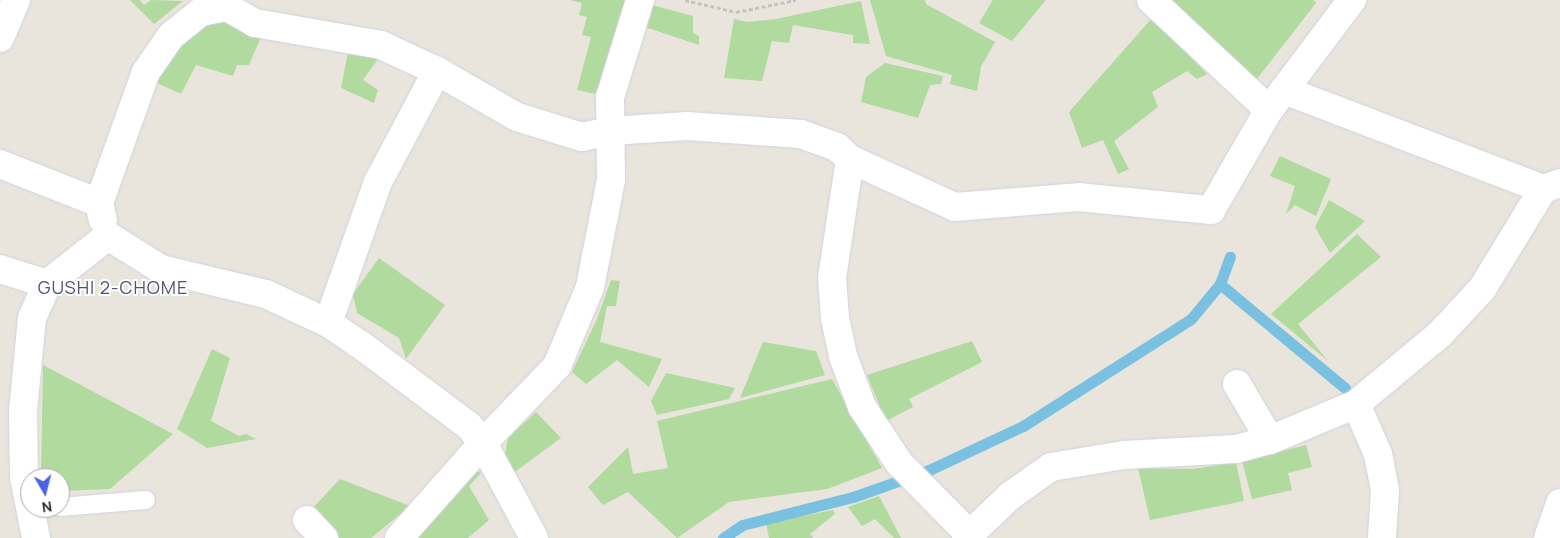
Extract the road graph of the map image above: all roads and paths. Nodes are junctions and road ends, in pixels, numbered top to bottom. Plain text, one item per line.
1 (16, 0) edge
2 (640, 0) edge
3 (685, 0) edge
4 (796, 0) edge
5 (1151, 0) edge
6 (227, 4) edge
7 (1341, 4) edge
8 (0, 38) edge
9 (437, 71) junction
10 (1277, 100) junction
11 (611, 131) junction
12 (850, 159) junction
13 (0, 164) edge
14 (1552, 186) edge
15 (99, 203) junction
16 (108, 236) junction
17 (0, 269) edge
18 (47, 284) junction
19 (328, 323) junction
20 (1237, 384) dead end
21 (1356, 404) junction
22 (11, 411) edge
23 (1270, 440) junction
24 (483, 443) junction
25 (22, 468) edge
26 (146, 500) dead end
27 (1560, 503) edge
28 (70, 506) edge
29 (37, 518) edge
30 (995, 526) edge
31 (968, 536) edge
32 (36, 538) edge
33 (399, 538) edge
34 (534, 538) edge
35 (1382, 538) edge
36 (1548, 538) edge

1 - 8 street
2 - 11 street
3 - 4 path
5 - 10 street
6 - 9 street
6 - 15 street
7 - 10 street
9 - 11 street
9 - 19 street
10 - 12 street
10 - 14 street
11 - 12 street
11 - 24 street
12 - 31 street
13 - 15 street
14 - 21 street
15 - 16 street
16 - 18 street
16 - 19 street
17 - 18 street
18 - 22 street
19 - 24 street
20 - 23 street
21 - 23 street
21 - 35 street
22 - 25 street
23 - 30 street
24 - 33 street
24 - 34 street
26 - 28 lane
27 - 36 street
29 - 32 street
30 - 31 street

